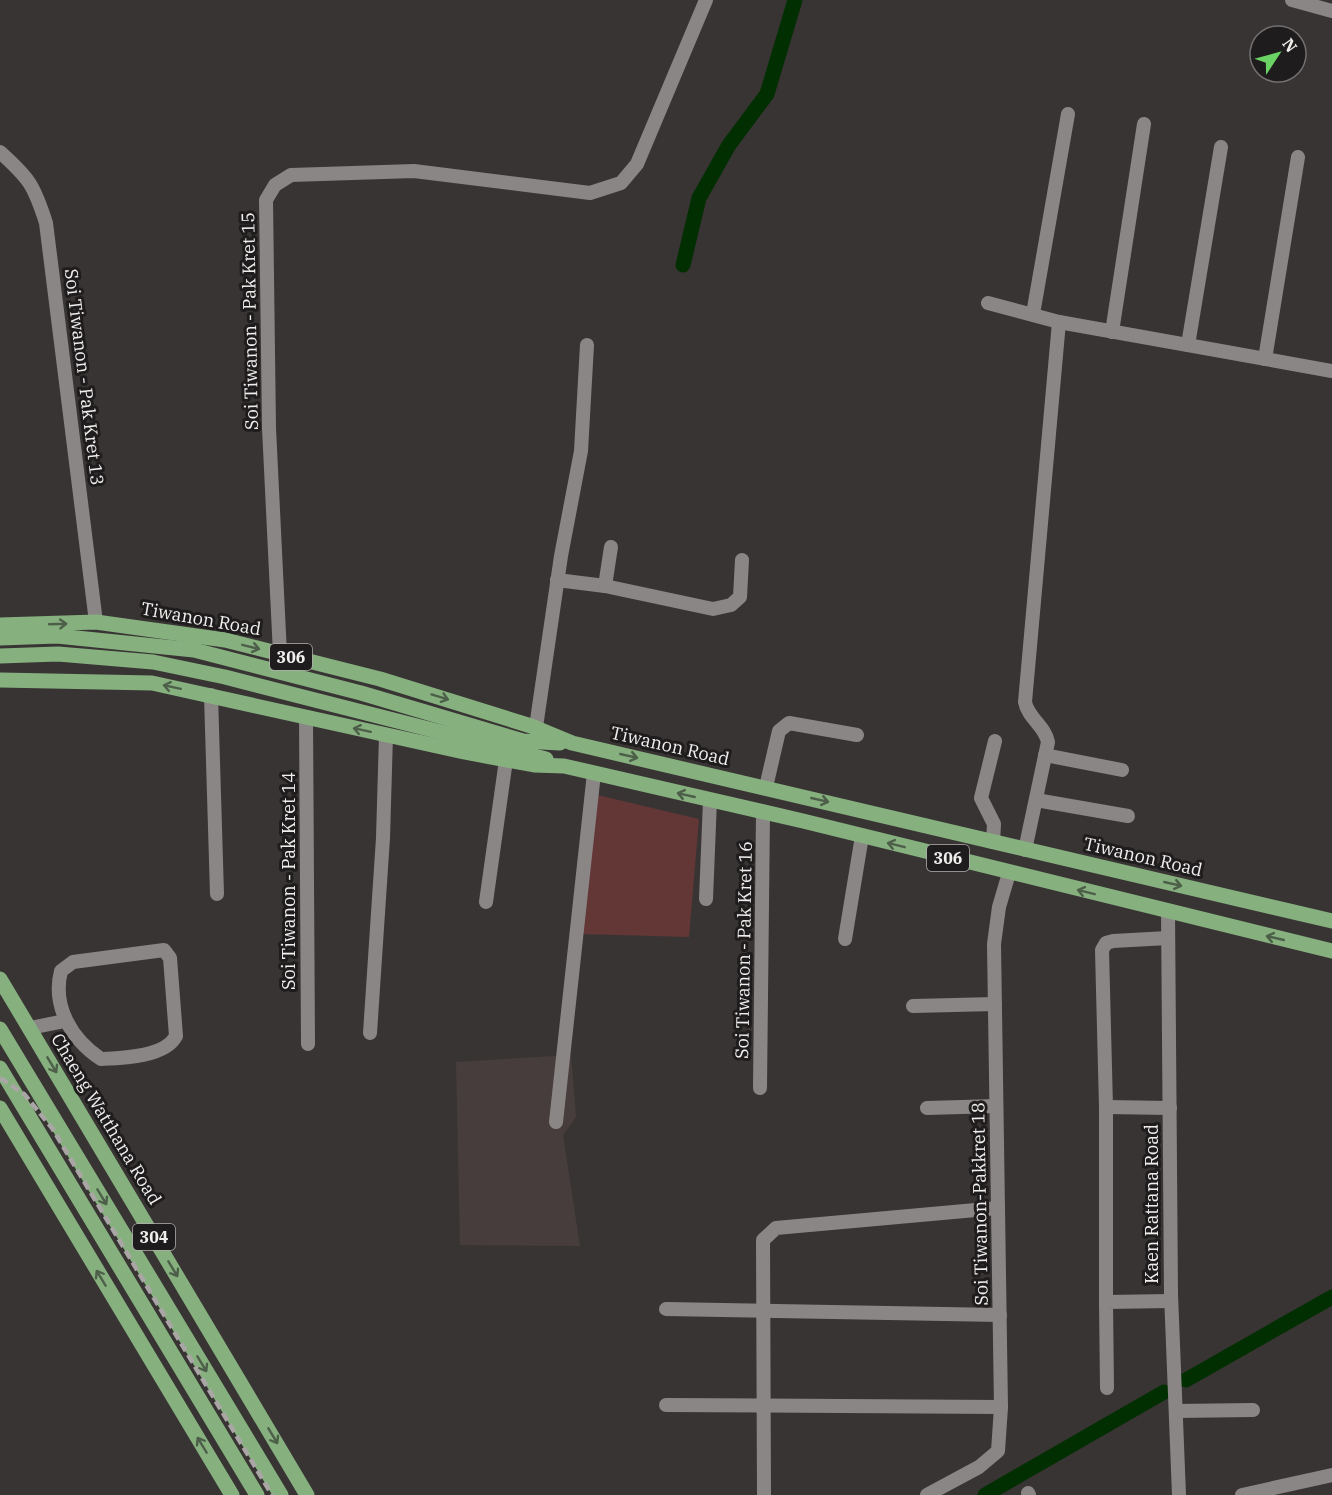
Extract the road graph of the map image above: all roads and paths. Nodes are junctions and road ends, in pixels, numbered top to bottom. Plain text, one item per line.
1 (706, 0) edge
2 (1292, 0) edge
3 (1332, 11) edge
4 (1068, 114) dead end
5 (1144, 124) dead end
6 (1221, 147) dead end
7 (0, 152) edge
8 (1298, 157) dead end
9 (988, 303) dead end
10 (1033, 314) junction
11 (1059, 322) junction
12 (1112, 332) junction
13 (587, 345) dead end
14 (1188, 345) junction
15 (1265, 359) junction
16 (1332, 371) edge
17 (611, 547) dead end
18 (742, 560) dead end
19 (557, 580) junction
20 (605, 586) junction
21 (96, 622) junction
22 (0, 625) edge
23 (0, 638) edge
24 (280, 654) junction
25 (0, 656) edge
26 (0, 680) edge
27 (211, 695) junction
28 (306, 717) junction
29 (536, 728) junction
30 (386, 735) junction
31 (857, 735) dead end
32 (995, 741) dead end
33 (572, 743) junction
34 (1045, 755) junction
35 (506, 760) junction
36 (564, 766) junction
37 (1122, 770) dead end
38 (594, 773) junction
39 (766, 788) junction
40 (710, 800) junction
41 (1036, 800) junction
42 (763, 813) junction
43 (1128, 816) dead end
44 (861, 836) junction
45 (993, 842) junction
46 (1025, 850) junction
47 (1009, 873) junction
48 (217, 894) dead end
49 (706, 899) dead end
50 (486, 902) dead end
51 (1168, 912) junction
52 (1332, 921) edge
53 (1168, 938) junction
54 (845, 939) dead end
55 (1332, 951) edge
56 (0, 979) edge
57 (994, 1004) junction
58 (913, 1006) dead end
59 (65, 1021) junction
60 (30, 1028) junction
61 (0, 1029) edge
62 (370, 1033) dead end
63 (308, 1044) dead end
64 (0, 1068) edge
65 (760, 1088) dead end
66 (996, 1106) junction
67 (1106, 1107) junction
68 (0, 1108) edge
69 (927, 1108) dead end
70 (1170, 1108) junction
71 (556, 1122) dead end
72 (998, 1208) junction
73 (1171, 1301) junction
74 (1106, 1302) junction
75 (666, 1309) dead end
76 (762, 1312) junction
77 (1000, 1315) junction
78 (1107, 1388) dead end
79 (763, 1404) junction
80 (666, 1405) dead end
81 (1000, 1407) junction
82 (1254, 1410) dead end
83 (1176, 1411) junction
84 (1332, 1475) edge
85 (232, 1495) edge
86 (257, 1495) edge
87 (281, 1495) edge
88 (307, 1495) edge
89 (764, 1495) edge
90 (927, 1495) edge
91 (1179, 1495) edge
92 (1242, 1495) edge

1 - 24 street, Soi Tiwanon - Pak Kret 15
2 - 3 street
4 - 10 street
5 - 12 street
6 - 14 street
7 - 21 street, Soi Tiwanon - Pak Kret 13
8 - 15 street
9 - 10 street
10 - 11 street
11 - 12 street
11 - 34 street
12 - 14 street
13 - 19 street
14 - 15 street
15 - 16 street
17 - 20 street
18 - 20 street
19 - 20 street
19 - 29 street
22 -> 21 main road, Tiwanon Road / 306
21 -> 24 main road, Tiwanon Road / 306
23 - 33 main road, 306
24 -> 29 main road, Tiwanon Road / 306
25 - 36 main road, 306
27 -> 26 main road, 306
27 - 28 main road, 306
27 - 48 street
30 -> 28 main road, 306
28 - 63 street, Soi Tiwanon - Pak Kret 14
29 - 33 main road, Tiwanon Road / 306
30 - 35 main road, 306
30 - 62 street
31 - 39 street
32 - 45 street
33 -> 39 main road, Tiwanon Road / 306
34 - 37 street
34 - 41 street
35 - 36 main road, 306
35 - 50 street
36 - 38 main road, 306
40 -> 38 main road, 306
38 - 71 street
39 -> 45 main road, Tiwanon Road / 306
40 - 42 main road, 306
40 - 49 street
41 - 43 street
41 - 46 street
42 - 44 main road, 306
42 - 65 street, Soi Tiwanon - Pak Kret 16
47 -> 44 main road, 306
44 - 54 street
45 - 46 main road, Tiwanon Road / 306
46 -> 52 main road, Tiwanon Road / 306
51 -> 47 main road, 306
47 - 57 street, Soi Tiwanon-Pakkret 18
51 - 53 street, Kaen Rattana Road
55 -> 51 main road, 306
53 - 67 street
53 - 70 street, Kaen Rattana Road
56 - 60 main road, Chaeng Watthana Road / 304
57 - 58 street
57 - 66 street, Soi Tiwanon-Pakkret 18
59 - 59 street
59 - 60 street
60 -> 88 main road, Chaeng Watthana Road / 304
61 -> 87 main road
64 - 86 main road
66 - 69 street
66 - 72 street, Soi Tiwanon-Pakkret 18
67 - 70 street
67 - 74 street
85 -> 68 main road
70 - 73 street, Kaen Rattana Road
72 - 76 street
72 - 77 street, Soi Tiwanon-Pakkret 18
73 - 74 street
73 - 83 street, Kaen Rattana Road
74 - 78 street
75 - 76 street
76 - 77 street
76 - 79 street
77 - 81 street, Soi Tiwanon-Pakkret 18
79 - 80 street
79 - 81 street
79 - 89 street
81 - 90 street, Soi Tiwanon-Pakkret 18
82 - 83 street
83 - 91 street, Kaen Rattana Road
84 - 92 street

